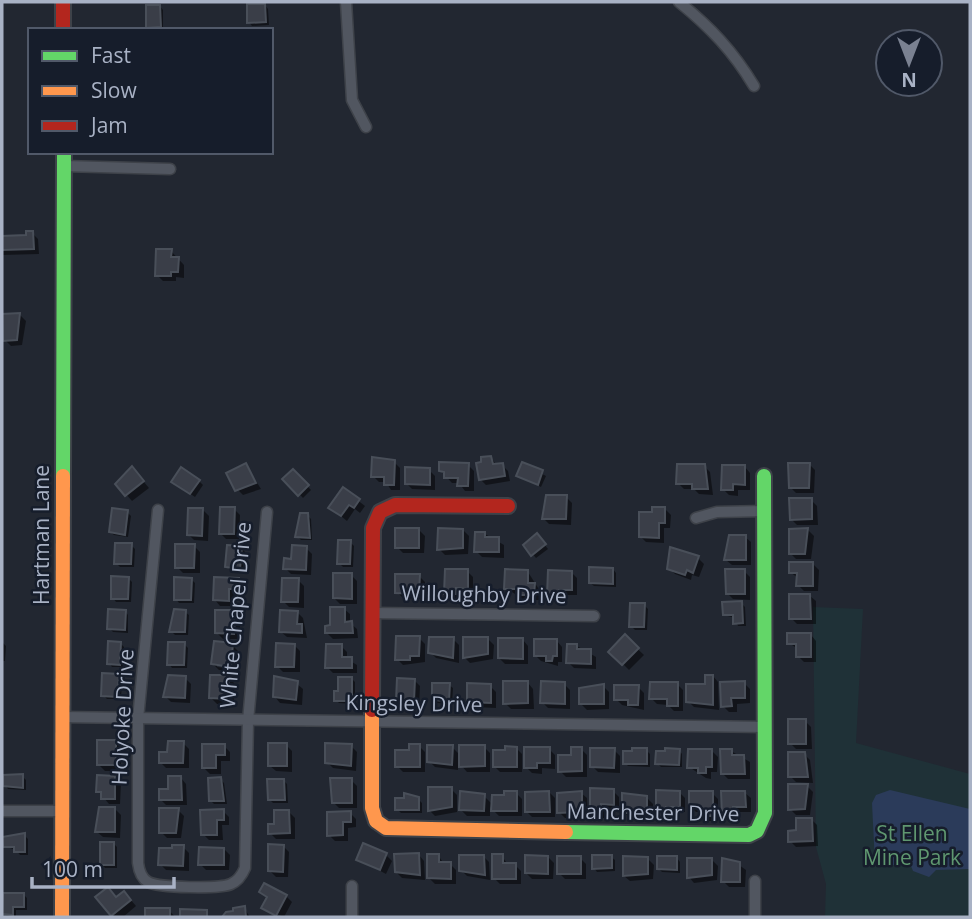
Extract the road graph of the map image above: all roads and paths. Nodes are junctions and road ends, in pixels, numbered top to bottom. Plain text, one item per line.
1 (63, 2) edge
2 (346, 2) edge
3 (679, 2) edge
4 (63, 28) edge
5 (754, 86) dead end
6 (366, 127) dead end
7 (64, 159) edge
8 (170, 169) dead end
9 (764, 476) dead end
10 (508, 506) dead end
11 (158, 510) dead end
12 (764, 511) junction
13 (267, 512) dead end
14 (696, 518) dead end
15 (374, 613) junction
16 (594, 616) dead end
17 (62, 717) junction
18 (138, 719) junction
19 (248, 721) junction
20 (373, 722) junction
21 (766, 727) junction
22 (2, 811) edge
23 (61, 811) junction
24 (755, 881) dead end
25 (188, 886) joint
26 (352, 886) dead end
27 (62, 917) edge
28 (352, 917) edge
29 (755, 917) edge

1 - 4 street
2 - 6 street
3 - 5 street
7 - 8 street
7 - 17 street, Hartman Lane
9 - 12 street, Manchester Drive
10 - 15 street
11 - 18 street, Holyoke Drive
12 - 14 street
12 - 21 street, Manchester Drive
13 - 19 street, White Chapel Drive
15 - 16 street, Willoughby Drive
15 - 20 street
17 - 18 street, Kingsley Drive
17 - 23 street, Hartman Lane
18 - 19 street, Kingsley Drive
18 - 25 street, Holyoke Drive
19 - 20 street, Kingsley Drive
19 - 25 street, White Chapel Drive
20 - 21 street, Kingsley Drive
20 - 21 street, Manchester Drive
22 - 23 street
23 - 27 street, Hartman Lane
24 - 29 street
26 - 28 street

